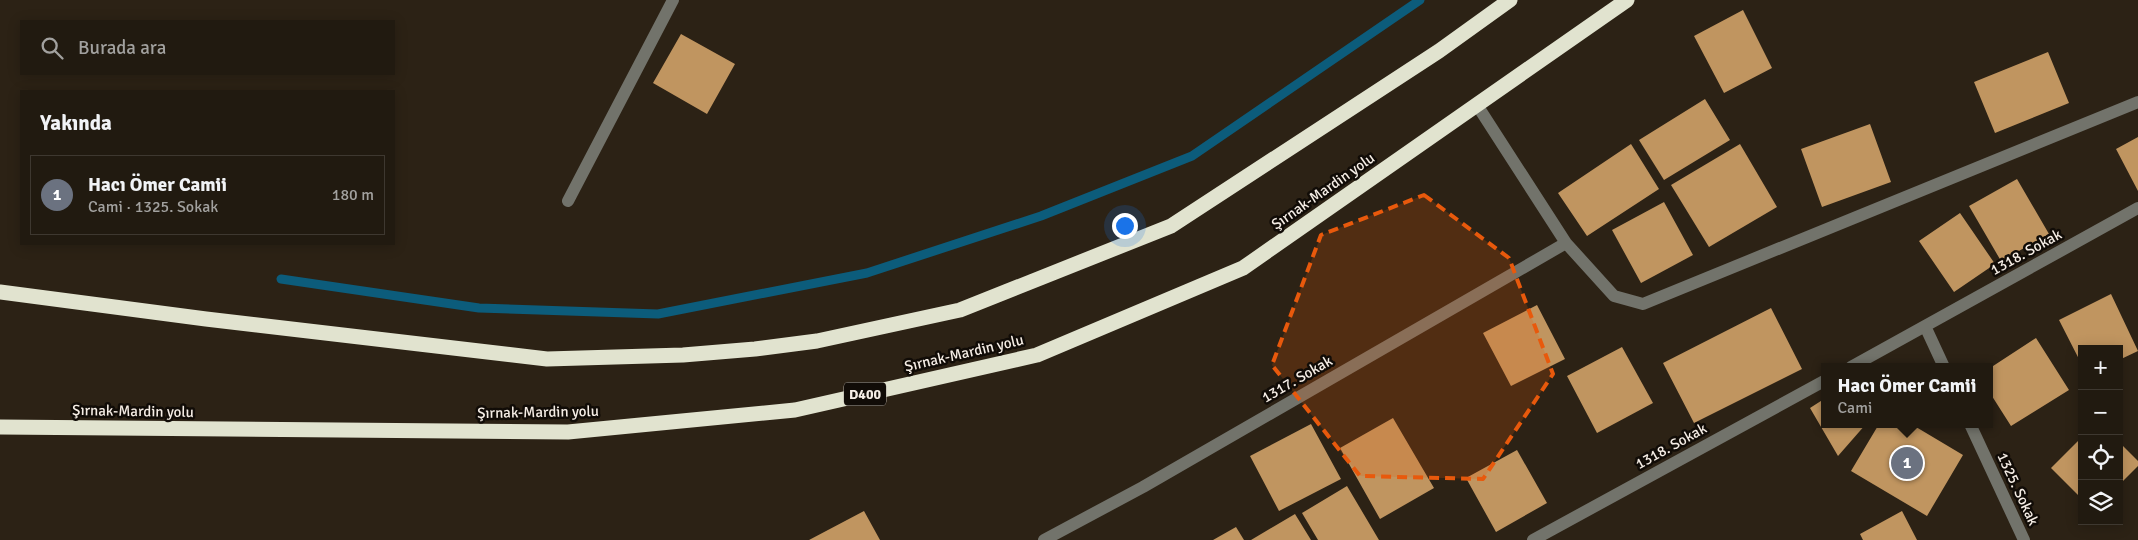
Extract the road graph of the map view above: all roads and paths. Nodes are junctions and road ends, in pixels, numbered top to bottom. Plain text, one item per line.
1 (673, 0) edge
2 (1510, 0) edge
3 (1627, 0) edge
4 (2138, 102) edge
5 (1477, 105) junction
6 (568, 200) dead end
7 (2138, 208) edge
8 (1566, 243) junction
9 (0, 292) edge
10 (1925, 326) junction
11 (1858, 363) edge
12 (1942, 363) edge
13 (1821, 383) edge
14 (0, 427) edge
15 (1972, 428) edge
16 (1044, 540) edge
17 (1534, 540) edge
18 (2024, 540) edge

1 - 6 street
2 - 9 highway
3 - 5 highway, Şırnak-Mardin yolu / D400
4 - 8 street
5 - 8 street
5 - 14 highway, Şırnak-Mardin yolu / D400
7 - 10 street, 1318. Sokak
8 - 16 street, 1317. Sokak
10 - 11 street, 1318. Sokak
10 - 12 street
13 - 17 street, 1318. Sokak
15 - 18 street, 1325. Sokak

